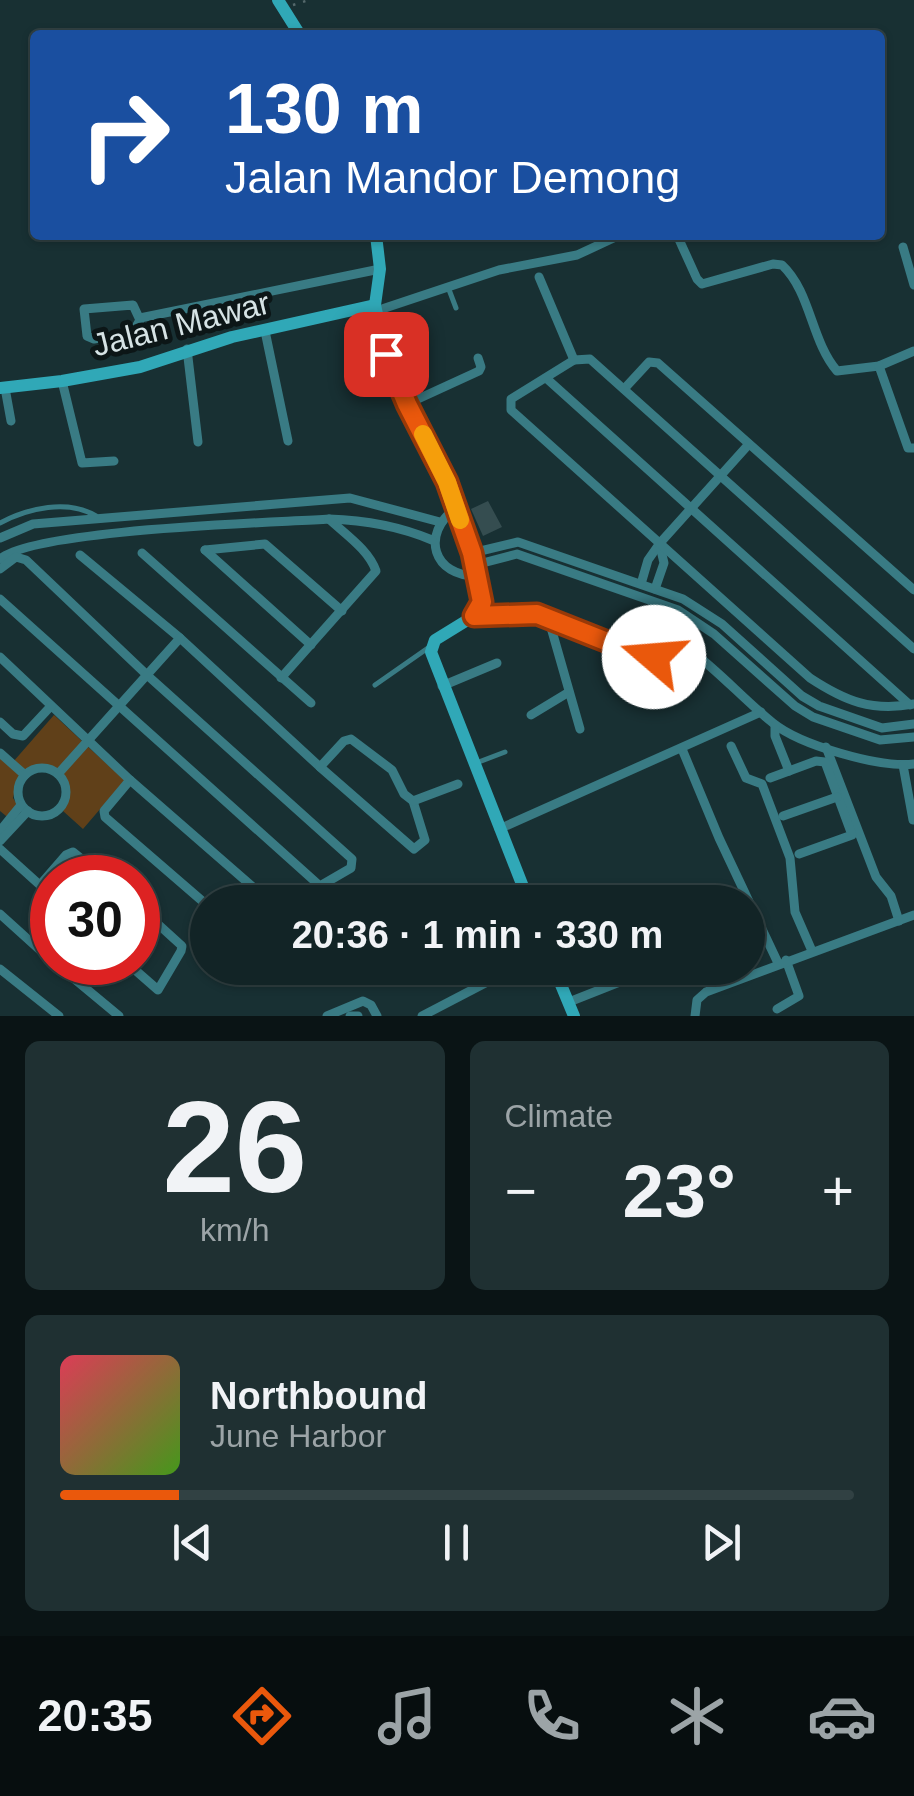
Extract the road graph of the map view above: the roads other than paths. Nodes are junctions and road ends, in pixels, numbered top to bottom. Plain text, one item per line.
1 (280, 4) edge
2 (297, 30) edge
3 (377, 240) edge
4 (608, 240) edge
5 (679, 240) edge
6 (903, 248) dead end
7 (380, 269) junction
8 (539, 277) dead end
9 (914, 284) edge
10 (448, 287) junction
11 (375, 308) junction
12 (456, 308) dead end
13 (140, 318) junction
14 (265, 330) junction
15 (188, 349) junction
16 (914, 350) edge
17 (478, 358) dead end
18 (574, 360) junction
19 (879, 366) junction
20 (546, 378) junction
21 (62, 381) junction
22 (3, 388) edge
23 (624, 389) junction
24 (407, 404) junction
25 (11, 421) dead end
26 (288, 441) dead end
27 (198, 442) dead end
28 (749, 444) junction
29 (914, 448) edge
30 (114, 461) dead end
31 (720, 476) junction
32 (456, 508) junction
33 (691, 508) junction
34 (421, 515) junction
35 (100, 518) junction
36 (328, 519) junction
37 (440, 522) junction
38 (0, 523) edge
39 (416, 533) junction
40 (0, 538) edge
41 (432, 540) junction
42 (660, 544) junction
43 (142, 552) dead end
44 (80, 554) dead end
45 (0, 559) edge
46 (475, 565) junction
47 (0, 569) edge
48 (641, 584) junction
49 (655, 589) junction
50 (914, 590) edge
51 (0, 599) edge
52 (342, 611) junction
53 (474, 616) junction
54 (548, 617) junction
55 (180, 638) junction
56 (311, 645) junction
57 (430, 646) junction
58 (914, 649) edge
59 (0, 656) edge
60 (497, 663) dead end
61 (768, 666) junction
62 (760, 674) junction
63 (147, 675) junction
64 (281, 678) junction
65 (375, 685) dead end
66 (442, 686) junction
67 (570, 692) junction
68 (312, 703) dead end
69 (912, 704) edge
70 (51, 706) junction
71 (118, 706) junction
72 (760, 712) junction
73 (532, 714) dead end
74 (0, 722) edge
75 (910, 725) edge
76 (775, 726) junction
77 (580, 729) dead end
78 (911, 737) edge
79 (88, 740) junction
80 (730, 746) dead end
81 (826, 747) junction
82 (682, 749) junction
83 (505, 752) dead end
84 (0, 754) edge
85 (474, 764) junction
86 (909, 764) edge
87 (320, 767) junction
88 (789, 771) junction
89 (58, 774) junction
90 (25, 776) junction
91 (770, 778) dead end
92 (130, 780) junction
93 (458, 784) dead end
94 (838, 796) junction
95 (413, 801) junction
96 (25, 808) junction
97 (783, 816) dead end
98 (913, 820) edge
99 (499, 830) junction
100 (0, 831) edge
101 (0, 842) edge
102 (0, 849) edge
103 (799, 854) dead end
104 (30, 875) edge
105 (250, 885) edge
106 (522, 885) edge
107 (190, 890) edge
108 (0, 914) edge
109 (914, 915) edge
110 (899, 921) junction
111 (160, 926) edge
112 (30, 941) edge
113 (812, 950) junction
114 (782, 962) junction
115 (0, 969) edge
116 (82, 985) edge
117 (152, 985) edge
118 (481, 985) edge
119 (561, 985) edge
120 (612, 985) edge
121 (568, 1002) junction
122 (777, 1009) dead end
123 (59, 1016) edge
124 (119, 1016) edge
125 (326, 1016) edge
126 (350, 1016) edge
127 (358, 1016) edge
128 (377, 1016) edge
129 (422, 1016) edge
130 (574, 1016) edge
131 (695, 1016) edge

1 - 2 main road
3 - 7 main road
4 - 10 street, Jalan Mawar
5 - 19 street
6 - 9 street
7 - 11 main road
7 - 13 street
8 - 18 street
10 - 11 street, Jalan Mawar
10 - 12 lane
11 - 14 main road, Jalan Mawar
11 - 24 main road
13 - 13 street
14 - 15 main road, Jalan Mawar
14 - 26 street
15 - 21 main road, Jalan Mawar
15 - 27 street
16 - 19 street
17 - 24 street
18 - 20 street
18 - 23 street
19 - 29 street
20 - 33 street
20 - 42 street
21 - 22 main road, Jalan Mawar
21 - 30 street
22 - 25 street
23 - 28 street
23 - 31 street
24 - 32 main road
28 - 31 street
28 - 50 street
31 - 33 street
31 - 58 street
32 - 37 street
32 - 46 main road
33 - 42 street
33 - 69 street
34 - 35 street
34 - 37 street
34 - 39 street
35 - 38 lane
35 - 40 street
36 - 39 street
36 - 45 street
36 - 52 street
37 - 41 street
39 - 41 street
41 - 46 street
42 - 48 street
42 - 49 street
42 - 69 street
43 - 64 street
44 - 55 street
46 - 48 street
46 - 53 main road
46 - 62 street
47 - 63 street
48 - 49 street
49 - 61 street
51 - 71 street
52 - 56 street
52 - 56 street
53 - 54 street
53 - 57 main road
54 - 67 street
54 - 72 street
55 - 63 street
55 - 87 street
56 - 64 street
57 - 65 lane
57 - 66 main road
59 - 70 street
60 - 66 street
61 - 62 street
61 - 75 street
62 - 78 street
63 - 71 street
63 - 71 street
64 - 68 street
66 - 85 main road
67 - 73 street
67 - 77 street
70 - 74 street
70 - 79 street
71 - 79 street
72 - 76 street
72 - 82 street
75 - 78 street
76 - 81 street
76 - 88 street
79 - 89 street
79 - 92 street
80 - 113 street
81 - 86 street
81 - 110 street
82 - 99 street
82 - 114 street
83 - 85 lane
84 - 90 street
85 - 99 main road
86 - 98 street
87 - 95 street
87 - 95 street
88 - 91 street
88 - 94 street
89 - 90 street
89 - 96 street
90 - 96 street
92 - 105 street
92 - 107 street
93 - 95 street
94 - 97 street
94 - 103 street
96 - 100 street
96 - 101 street
99 - 106 main road
102 - 104 street
108 - 112 street
109 - 110 street
110 - 113 street
111 - 117 street
113 - 114 street
114 - 122 street
114 - 131 street
115 - 123 street
116 - 124 street
118 - 129 street
119 - 121 main road
120 - 121 street
121 - 130 main road
125 - 128 street
126 - 127 street

